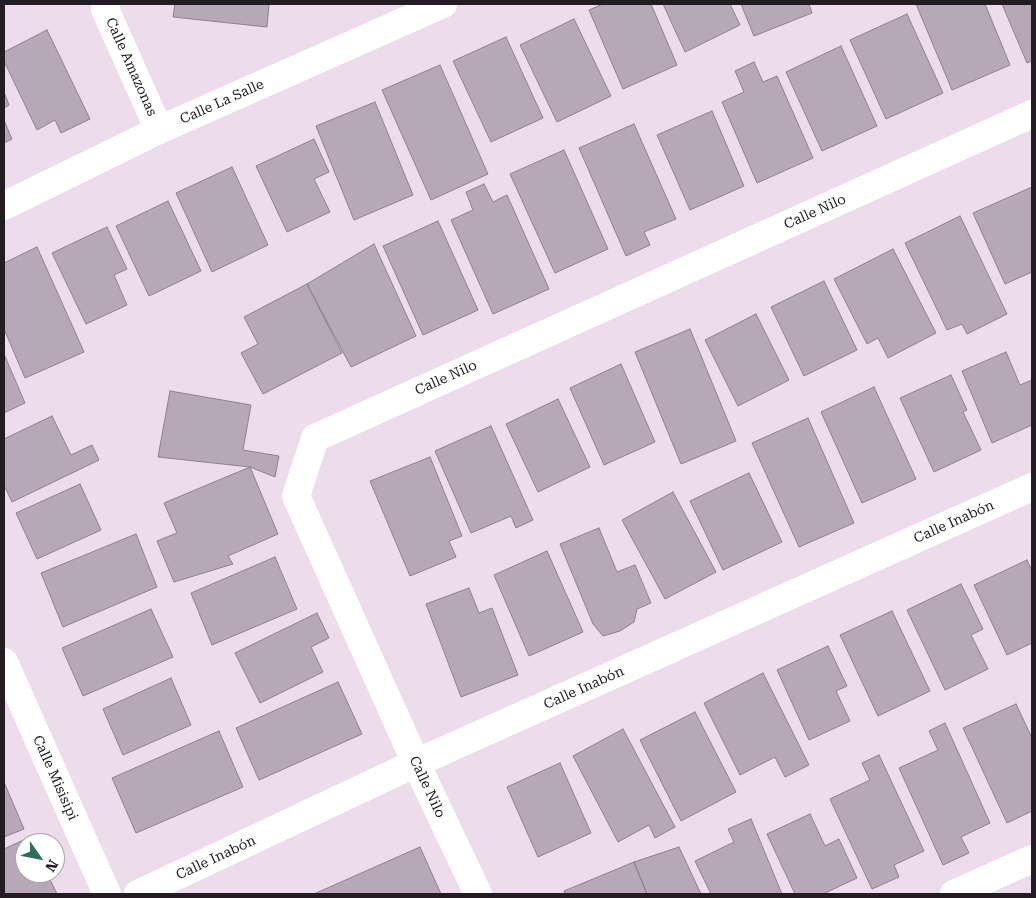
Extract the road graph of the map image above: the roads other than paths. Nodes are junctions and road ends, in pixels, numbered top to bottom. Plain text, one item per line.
1 (106, 4) edge
2 (443, 4) edge
3 (1032, 114) edge
4 (159, 130) junction
5 (4, 206) edge
6 (1032, 487) edge
7 (4, 662) edge
8 (416, 764) junction
9 (1032, 859) edge
10 (107, 894) edge
11 (138, 894) edge
12 (478, 894) edge
13 (954, 894) edge

1 - 4 street, Calle Amazonas
2 - 4 street, Calle La Salle
3 - 8 street, Calle Nilo
4 - 5 street, Calle La Salle
6 - 8 street, Calle Inabón
7 - 10 street, Calle Misisipi
8 - 11 street, Calle Inabón
8 - 12 street, Calle Nilo
9 - 13 street

